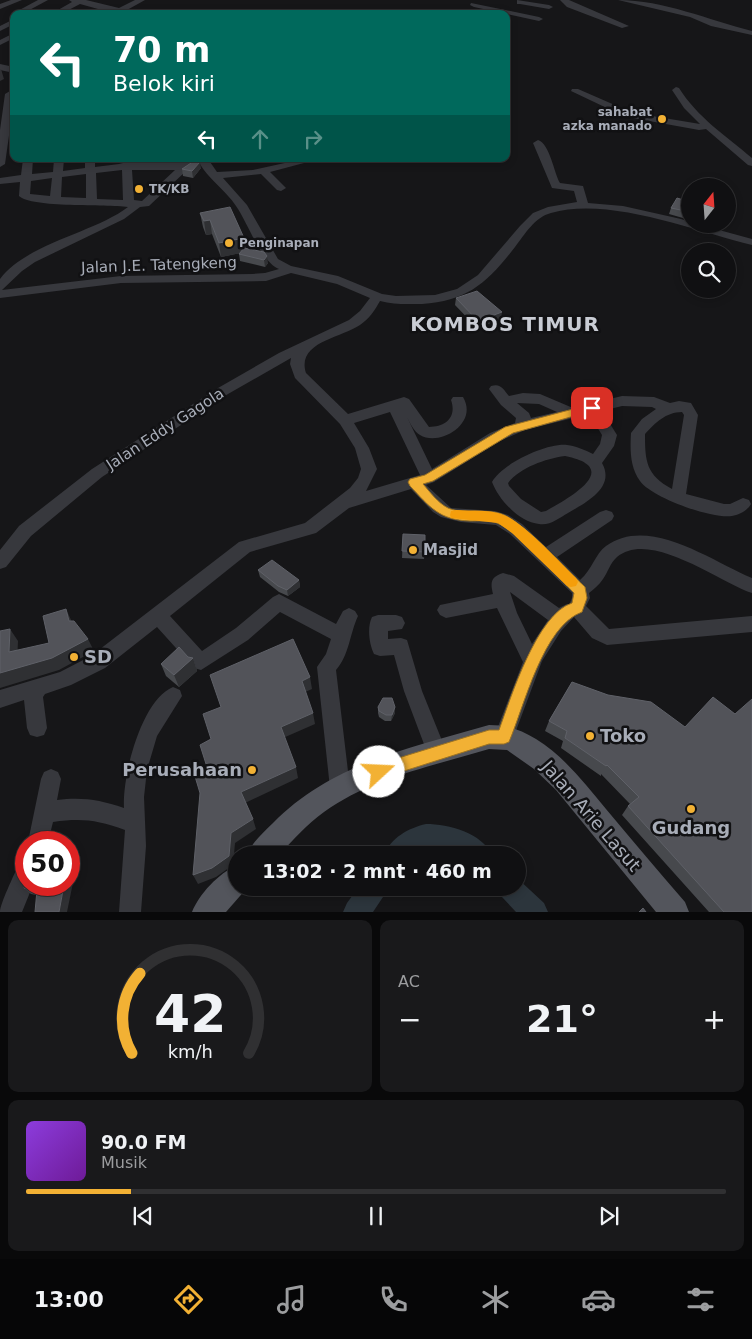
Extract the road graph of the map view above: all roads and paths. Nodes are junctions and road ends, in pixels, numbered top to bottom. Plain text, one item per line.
1 (18, 0) edge
2 (44, 0) edge
3 (68, 0) edge
4 (78, 0) edge
5 (108, 0) edge
6 (120, 0) edge
7 (564, 0) edge
8 (622, 0) edge
9 (521, 1) edge
10 (141, 2) edge
11 (474, 5) dead end
12 (97, 6) junction
13 (0, 7) edge
14 (549, 7) dead end
15 (700, 9) dead end
16 (26, 10) edge
17 (54, 10) edge
18 (56, 10) edge
19 (89, 10) edge
20 (110, 10) edge
21 (122, 10) edge
22 (493, 10) edge
23 (508, 10) edge
24 (510, 14) edge
25 (692, 15) junction
26 (10, 19) edge
27 (539, 19) dead end
28 (625, 26) dead end
29 (0, 29) edge
30 (752, 33) edge
31 (676, 90) dead end
32 (576, 91) dead end
33 (8, 94) edge
34 (709, 126) junction
35 (1, 136) edge
36 (538, 143) dead end
37 (28, 162) edge
38 (59, 162) edge
39 (204, 162) edge
40 (296, 162) edge
41 (752, 163) edge
42 (0, 164) edge
43 (90, 164) edge
44 (126, 165) edge
45 (162, 165) junction
46 (184, 167) junction
47 (264, 171) junction
48 (58, 173) junction
49 (216, 175) junction
50 (26, 178) junction
51 (0, 181) edge
52 (281, 188) dead end
53 (55, 200) junction
54 (92, 201) junction
55 (133, 204) junction
56 (580, 206) junction
57 (752, 242) edge
58 (289, 270) junction
59 (0, 287) edge
60 (0, 294) edge
61 (377, 296) junction
62 (302, 349) junction
63 (496, 390) dead end
64 (458, 400) dead end
65 (506, 402) junction
66 (394, 406) junction
67 (592, 408) junction
68 (668, 408) junction
69 (572, 414) junction
70 (345, 420) junction
71 (521, 426) junction
72 (594, 462) junction
73 (365, 480) junction
74 (422, 480) junction
75 (375, 494) junction
76 (678, 497) junction
77 (343, 504) junction
78 (743, 504) dead end
79 (606, 516) dead end
80 (544, 557) junction
81 (0, 562) edge
82 (752, 586) edge
83 (579, 599) junction
84 (502, 600) junction
85 (446, 610) dead end
86 (158, 616) junction
87 (348, 616) dead end
88 (560, 619) junction
89 (396, 623) dead end
90 (752, 624) edge
91 (342, 636) junction
92 (532, 660) junction
93 (38, 688) junction
94 (173, 696) dead end
95 (0, 699) edge
96 (37, 728) dead end
97 (504, 737) junction
98 (437, 753) junction
99 (52, 779) dead end
100 (340, 788) junction
101 (46, 812) junction
102 (136, 824) junction
103 (40, 831) edge
104 (270, 846) edge
105 (228, 889) edge
106 (16, 896) edge
107 (9, 912) edge
108 (130, 912) edge
109 (206, 912) edge
110 (675, 912) edge

1 - 13 street
2 - 16 street
3 - 17 street
4 - 12 street
4 - 18 street
5 - 12 street
6 - 10 street
7 - 28 street
8 - 25 street
9 - 14 street
9 - 23 street
10 - 21 street
11 - 22 street
12 - 19 street
12 - 20 street
15 - 25 street
24 - 27 street
25 - 30 street
26 - 29 street
31 - 34 street
32 - 34 street
33 - 35 street
34 - 41 street
35 - 42 street
36 - 56 street
37 - 50 street
38 - 48 street
39 - 45 street
39 - 46 street
39 - 49 street
40 - 47 street
43 - 44 street
43 - 48 street
43 - 54 street
44 - 45 street
44 - 55 street
45 - 46 street
46 - 55 street
47 - 49 street
47 - 52 street
48 - 50 street
48 - 53 street
49 - 58 street
50 - 51 street
50 - 53 street
53 - 54 street
54 - 55 street
55 - 59 street
56 - 57 street
56 - 61 street
58 - 60 street, Jalan J.E. Tatengkeng
58 - 61 street
61 - 62 street, Jalan Eddy Gagola
62 - 70 street
62 - 81 street, Jalan Eddy Gagola
63 - 65 street
64 - 66 street
65 - 69 street
65 - 71 street
66 - 70 street
66 - 74 street
67 - 68 street
67 - 69 street
67 - 72 street
68 - 76 street
68 - 76 street
69 - 71 street
70 - 73 street
71 - 74 street
72 - 72 street
73 - 75 street
73 - 77 street
74 - 75 street
74 - 80 street
75 - 77 street
76 - 78 street
77 - 86 street
79 - 80 street
80 - 83 street
82 - 83 street
83 - 88 street
83 - 90 street
84 - 85 street
84 - 88 street
84 - 92 street
86 - 91 street
86 - 93 street
87 - 91 street
88 - 92 street
89 - 98 street
91 - 100 street
92 - 97 street
93 - 95 street
93 - 96 street
94 - 102 street
97 - 98 main road
97 - 110 main road, Jalan Arie Lasut
98 - 100 main road
99 - 101 street
100 - 104 main road
101 - 102 street
101 - 103 street
102 - 108 street
105 - 109 main road
106 - 107 street

